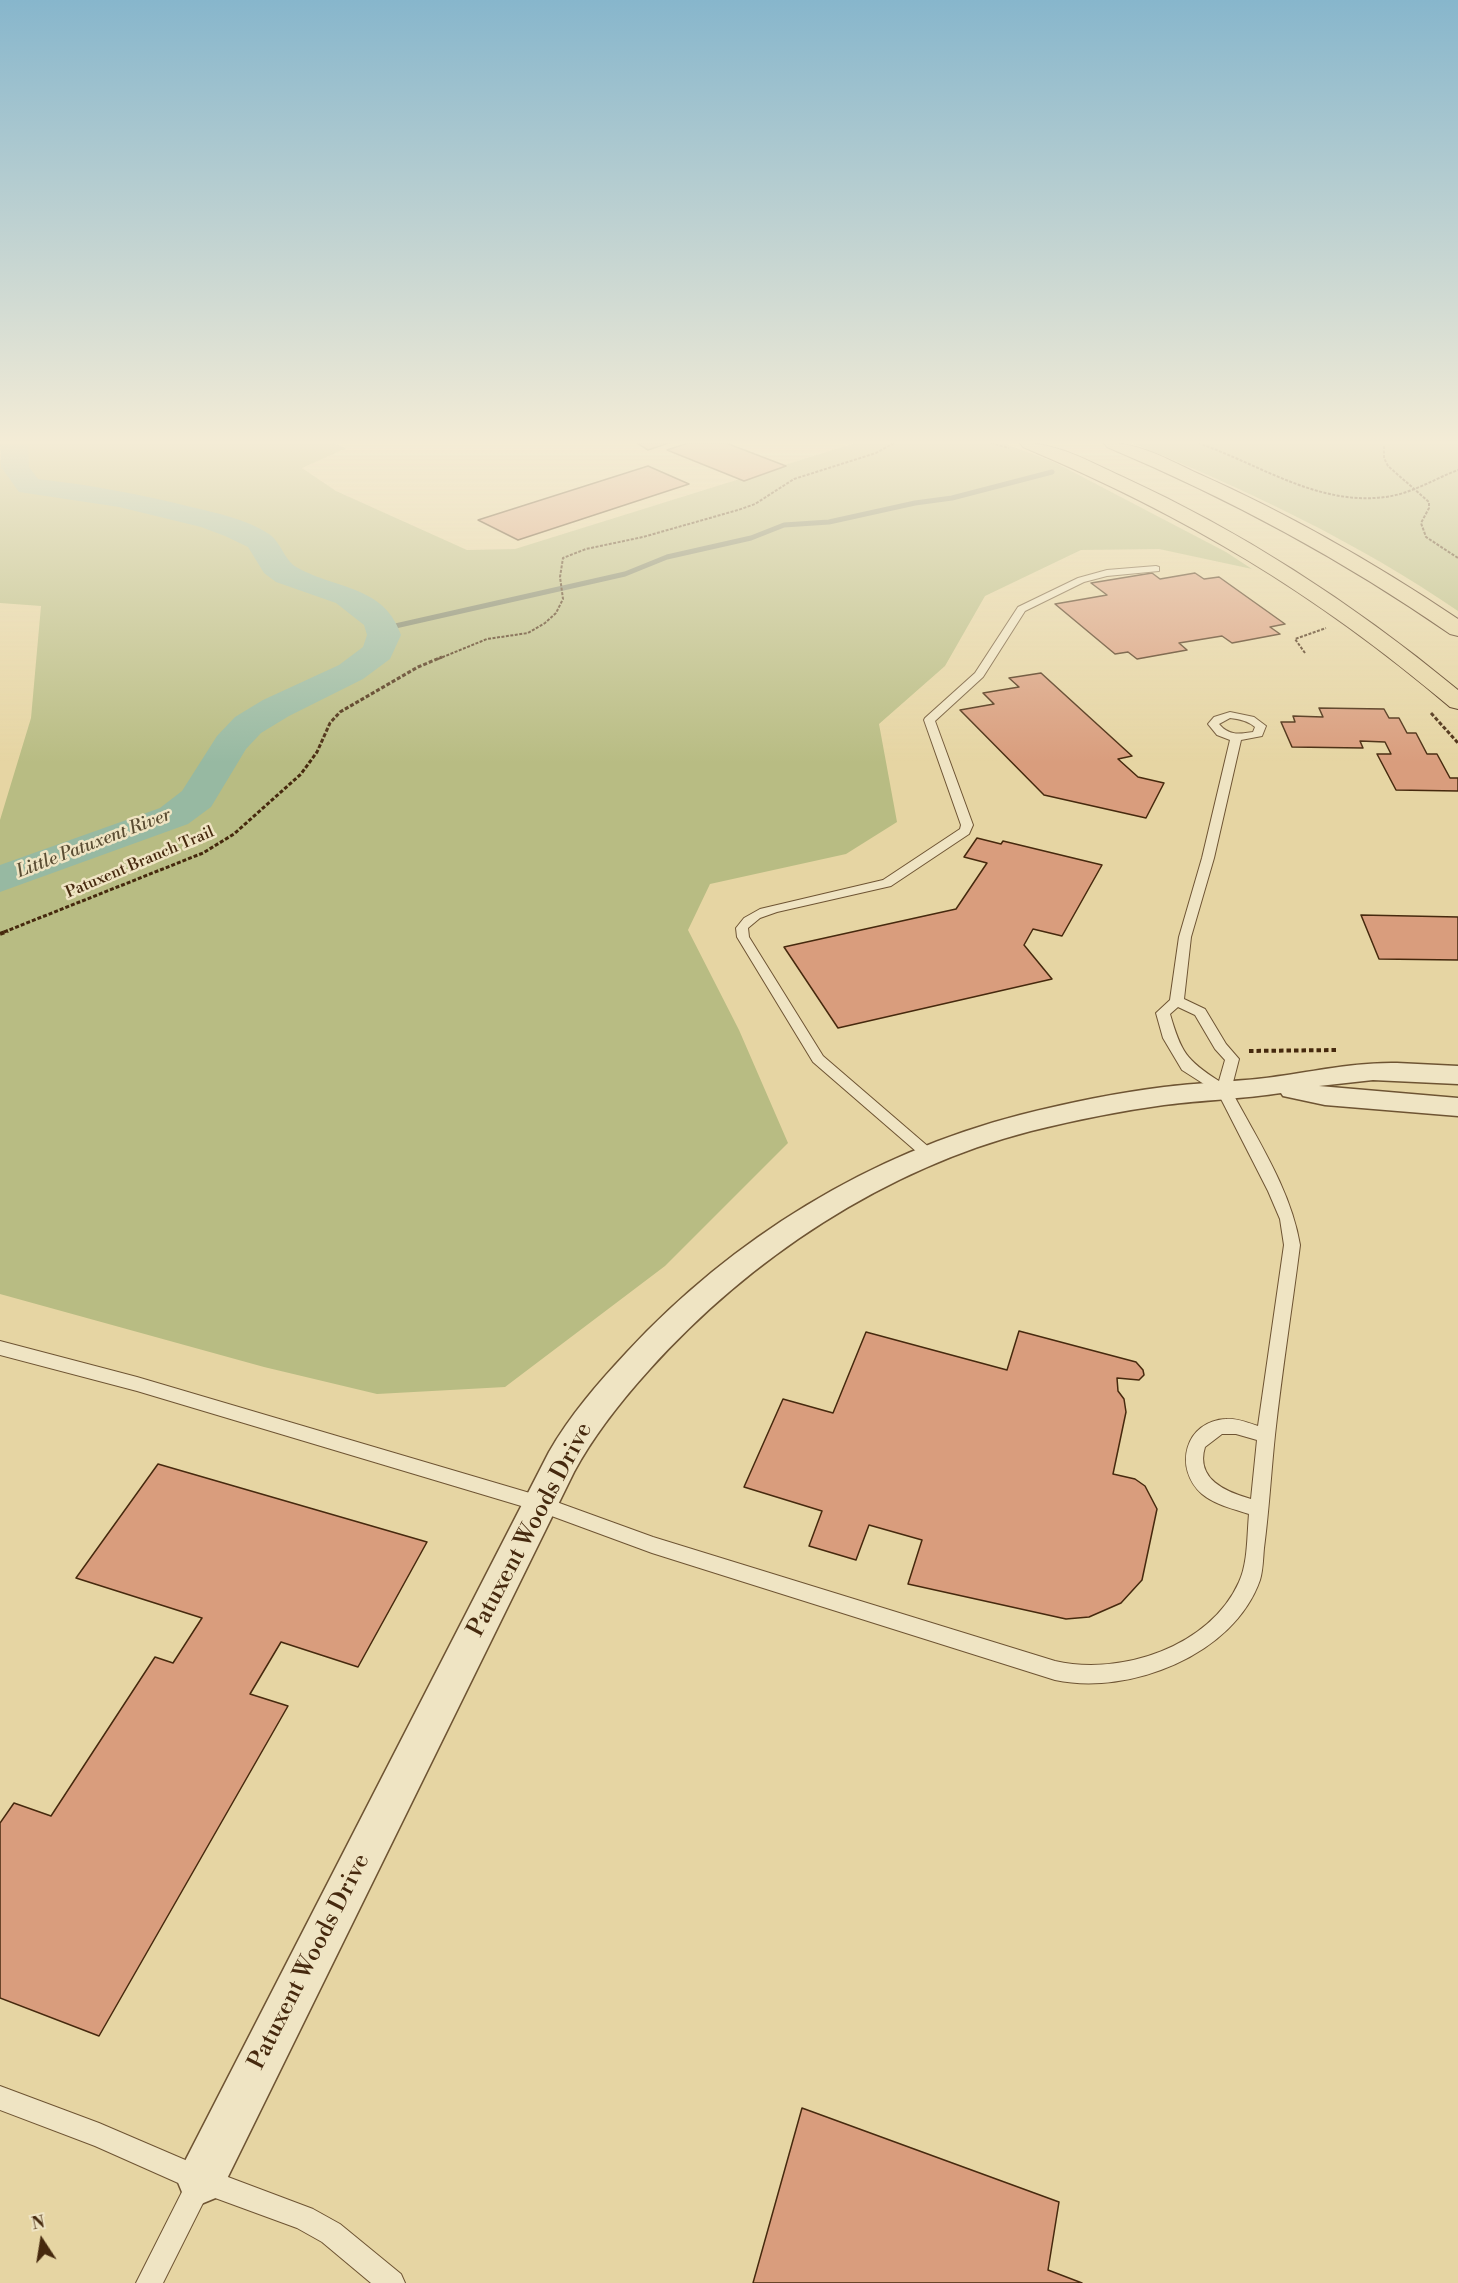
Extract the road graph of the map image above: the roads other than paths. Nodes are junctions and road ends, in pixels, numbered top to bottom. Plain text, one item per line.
1 (1248, 550) edge
2 (1333, 550) edge
3 (1156, 569) dead end
4 (1458, 629) edge
5 (1458, 702) edge
6 (1236, 738) dead end
7 (1178, 1001) junction
8 (1268, 1070) junction
9 (1458, 1075) edge
10 (1224, 1090) junction
11 (1458, 1107) edge
12 (930, 1155) junction
13 (0, 1348) edge
14 (1266, 1435) junction
15 (540, 1504) junction
16 (1259, 1510) junction
17 (0, 2098) edge
18 (201, 2180) junction
19 (149, 2283) edge
20 (392, 2283) edge

1 - 5 main road
2 - 4 main road
3 - 12 lane
6 - 7 lane
7 - 10 lane
7 - 10 lane
8 - 9 street, Patuxent Woods Drive
8 - 10 street, Patuxent Woods Drive
8 - 11 street, Patuxent Woods Drive
10 - 12 street, Patuxent Woods Drive
10 - 14 lane
12 - 15 street, Patuxent Woods Drive
13 - 15 lane
14 - 16 lane
14 - 16 lane
15 - 16 lane
15 - 18 street, Patuxent Woods Drive
17 - 18 lane
18 - 19 lane
18 - 20 lane

